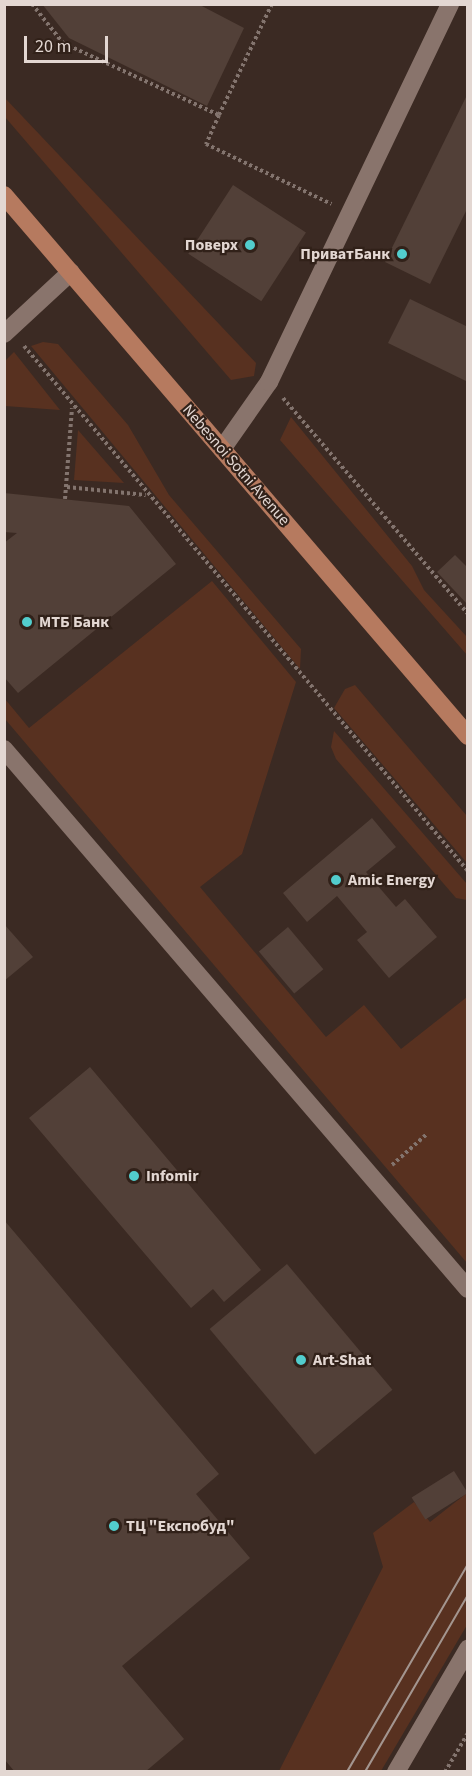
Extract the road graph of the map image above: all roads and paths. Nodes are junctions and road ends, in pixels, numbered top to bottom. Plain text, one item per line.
1 (39, 4) edge
2 (272, 4) edge
3 (450, 4) edge
4 (33, 6) edge
5 (219, 115) junction
6 (4, 195) edge
7 (349, 213) junction
8 (70, 272) junction
9 (7, 331) edge
10 (269, 382) junction
11 (72, 407) junction
12 (222, 449) junction
13 (67, 487) junction
14 (147, 495) junction
15 (66, 499) dead end
16 (468, 614) edge
17 (468, 736) edge
18 (4, 749) edge
19 (468, 871) edge
20 (427, 1134) dead end
21 (375, 1180) junction
22 (468, 1289) edge
23 (468, 1649) edge
24 (468, 1732) edge
25 (397, 1771) edge
26 (445, 1772) edge

1 - 4 path
2 - 5 path
3 - 7 street
4 - 5 path
5 - 7 path
6 - 8 main road, Nebesnoi Sotni Avenue
7 - 10 street
8 - 9 street
8 - 12 main road, Nebesnoi Sotni Avenue
9 - 11 path
10 - 12 street
10 - 16 path
11 - 13 path
11 - 14 path
12 - 17 main road, Nebesnoi Sotni Avenue
13 - 14 path
13 - 15 path
14 - 19 path
18 - 21 street
20 - 21 path
21 - 22 street
23 - 25 street
24 - 26 path

